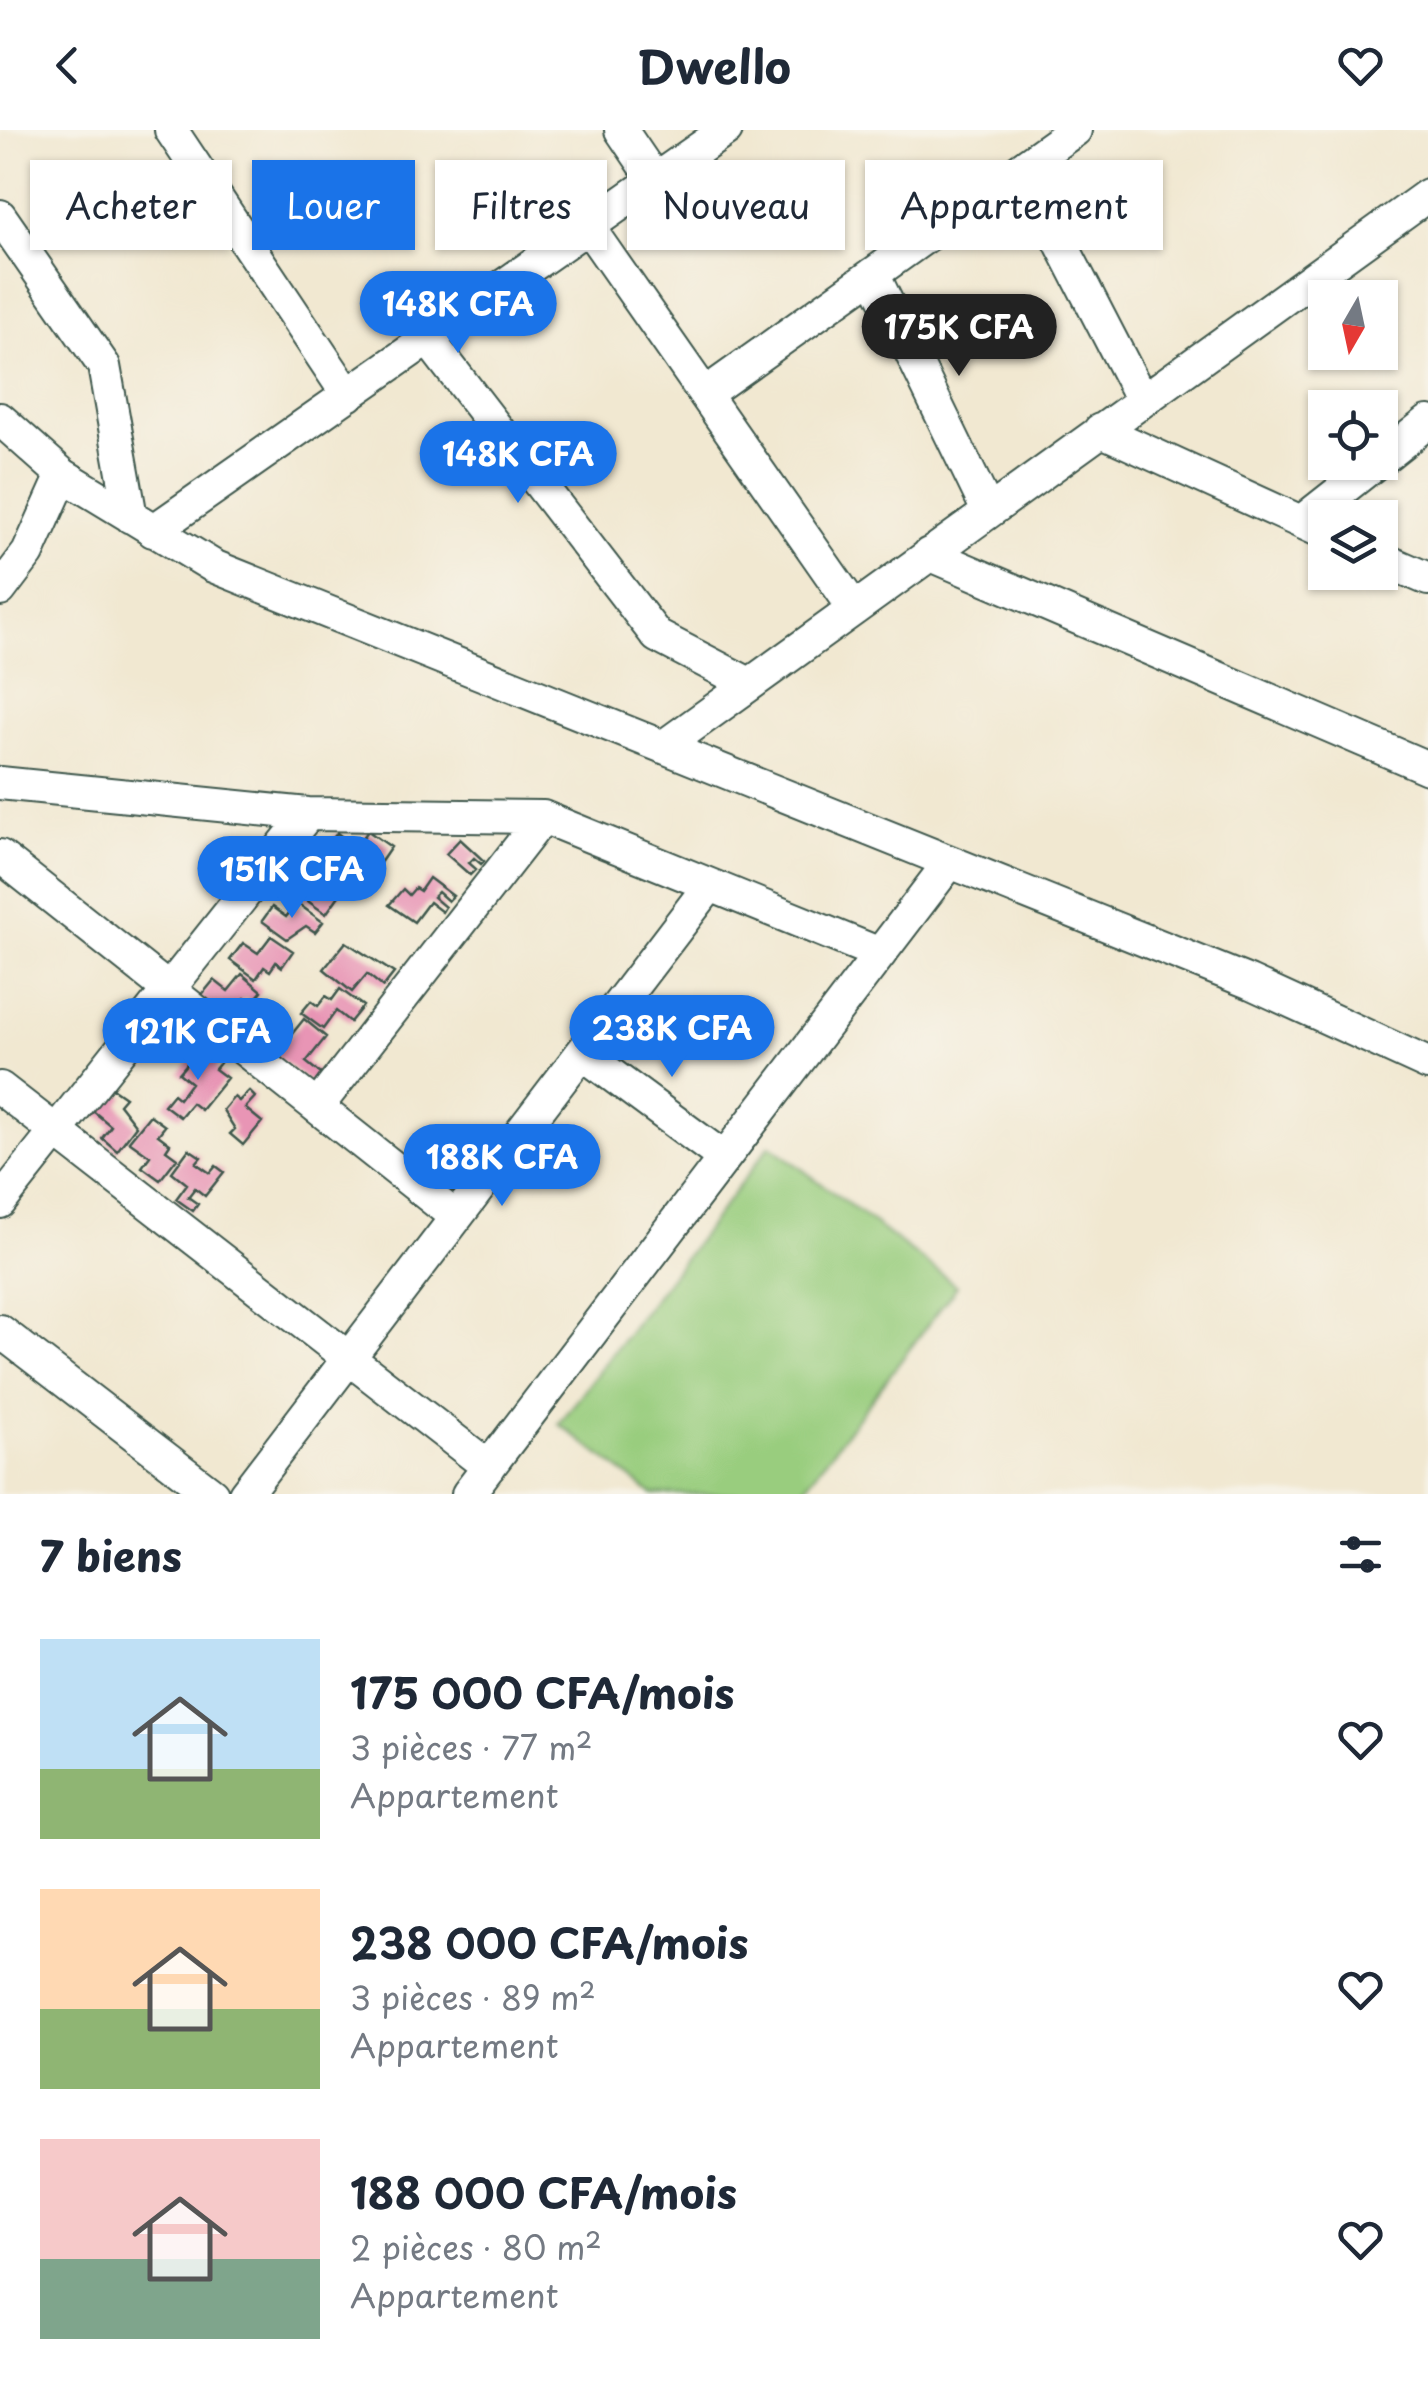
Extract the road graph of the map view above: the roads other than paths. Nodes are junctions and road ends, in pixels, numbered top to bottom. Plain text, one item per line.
1 (171, 130) edge
2 (622, 130) edge
3 (726, 130) edge
4 (1074, 130) edge
5 (642, 160) edge
6 (683, 160) edge
7 (1033, 160) edge
8 (1428, 195) edge
9 (0, 216) edge
10 (555, 250) edge
11 (604, 250) edge
12 (907, 250) edge
13 (1064, 250) edge
14 (873, 274) junction
15 (428, 339) junction
16 (348, 394) junction
17 (705, 394) junction
18 (1142, 400) junction
19 (0, 419) edge
20 (1428, 422) edge
21 (1100, 430) junction
22 (1398, 445) edge
23 (63, 475) junction
24 (1359, 480) edge
25 (1340, 500) edge
26 (988, 511) junction
27 (142, 524) junction
28 (1308, 525) edge
29 (928, 554) junction
30 (1398, 566) edge
31 (1428, 580) edge
32 (0, 590) edge
33 (854, 608) junction
34 (748, 684) junction
35 (663, 747) junction
36 (1428, 768) edge
37 (0, 782) edge
38 (308, 814) junction
39 (542, 817) junction
40 (0, 856) edge
41 (950, 862) junction
42 (710, 885) junction
43 (880, 954) junction
44 (169, 990) junction
45 (582, 1052) junction
46 (1428, 1064) edge
47 (0, 1088) edge
48 (317, 1108) junction
49 (56, 1132) junction
50 (724, 1158) junction
51 (0, 1202) edge
52 (456, 1218) junction
53 (0, 1331) edge
54 (348, 1358) junction
55 (489, 1467) junction
56 (212, 1494) edge
57 (245, 1494) edge
58 (468, 1494) edge

1 - 16 street
2 - 5 street
3 - 6 street
4 - 7 street
8 - 18 street
9 - 27 street
10 - 15 street
11 - 17 street
12 - 14 street
13 - 18 street
14 - 17 street
14 - 26 street
15 - 16 street
15 - 34 street
16 - 27 street
17 - 33 street
18 - 21 street
19 - 23 street
20 - 22 street
21 - 26 street
21 - 28 street
23 - 27 street
23 - 32 street
24 - 25 street
26 - 29 street
27 - 35 street
29 - 33 street
29 - 36 street
30 - 31 street
33 - 34 street
34 - 35 street
35 - 41 street
37 - 38 street
38 - 39 street
38 - 44 street
39 - 42 street
39 - 48 street
40 - 44 street
41 - 43 street
41 - 46 street
42 - 43 street
42 - 45 street
43 - 50 street
44 - 48 street
44 - 49 street
45 - 50 street
45 - 52 street
47 - 49 street
48 - 52 street
49 - 51 street
49 - 54 street
50 - 55 street
52 - 54 street
53 - 56 street
54 - 55 street
54 - 57 street
55 - 58 street

